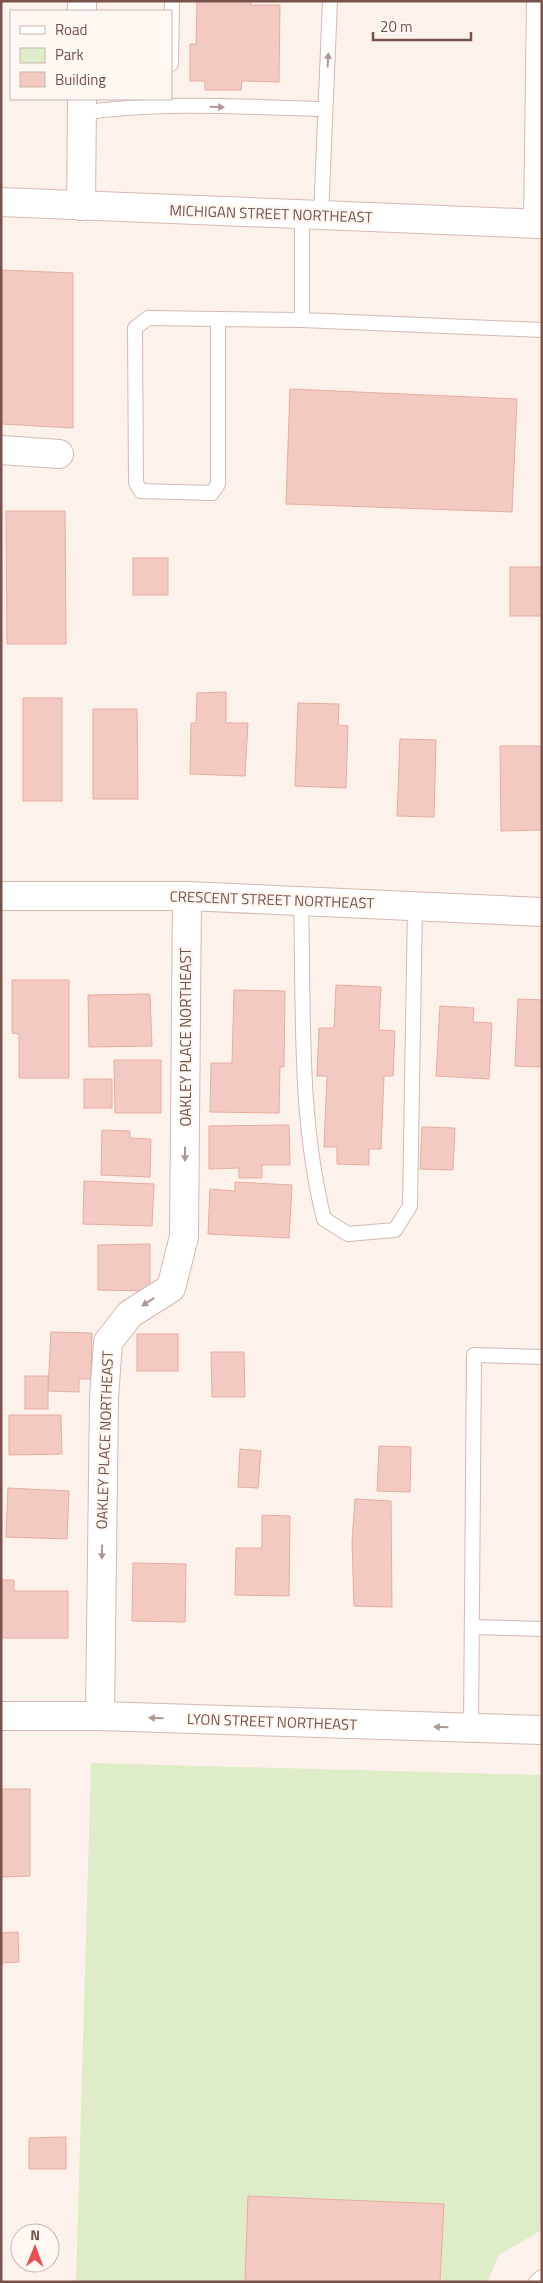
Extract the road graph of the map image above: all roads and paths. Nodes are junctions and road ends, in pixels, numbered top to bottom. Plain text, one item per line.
1 (330, 1) edge
2 (542, 1) edge
3 (169, 102) edge
4 (82, 106) edge
5 (326, 109) junction
6 (1, 202) edge
7 (81, 206) junction
8 (311, 215) junction
9 (540, 224) edge
10 (218, 319) junction
11 (302, 320) junction
12 (542, 330) edge
13 (1, 450) edge
14 (59, 454) dead end
15 (1, 896) edge
16 (187, 896) junction
17 (301, 901) junction
18 (415, 906) junction
19 (542, 912) edge
20 (542, 1357) edge
21 (472, 1627) junction
22 (542, 1629) edge
23 (1, 1716) edge
24 (100, 1716) junction
25 (471, 1728) junction
26 (542, 1730) edge
27 (542, 2277) edge
28 (536, 2282) edge

5 -> 1 lane
2 - 9 street
3 - 4 lane
3 -> 5 lane
4 - 7 street
5 - 8 lane
6 - 7 street, MICHIGAN STREET NORTHEAST
7 - 8 street, MICHIGAN STREET NORTHEAST
8 - 9 street, MICHIGAN STREET NORTHEAST
8 - 11 lane
10 - 10 lane
10 - 11 lane
11 - 12 lane
13 - 14 street
15 - 16 street, CRESCENT STREET NORTHEAST
16 - 17 street, CRESCENT STREET NORTHEAST
16 -> 24 street, OAKLEY PLACE NORTHEAST
17 - 18 street, CRESCENT STREET NORTHEAST
17 - 18 lane
18 - 19 street, CRESCENT STREET NORTHEAST
20 - 21 lane
21 - 22 lane
21 - 25 lane
23 - 24 street, LYON STREET NORTHEAST
25 -> 24 street, LYON STREET NORTHEAST
25 - 26 street, LYON STREET NORTHEAST
27 - 28 lane

